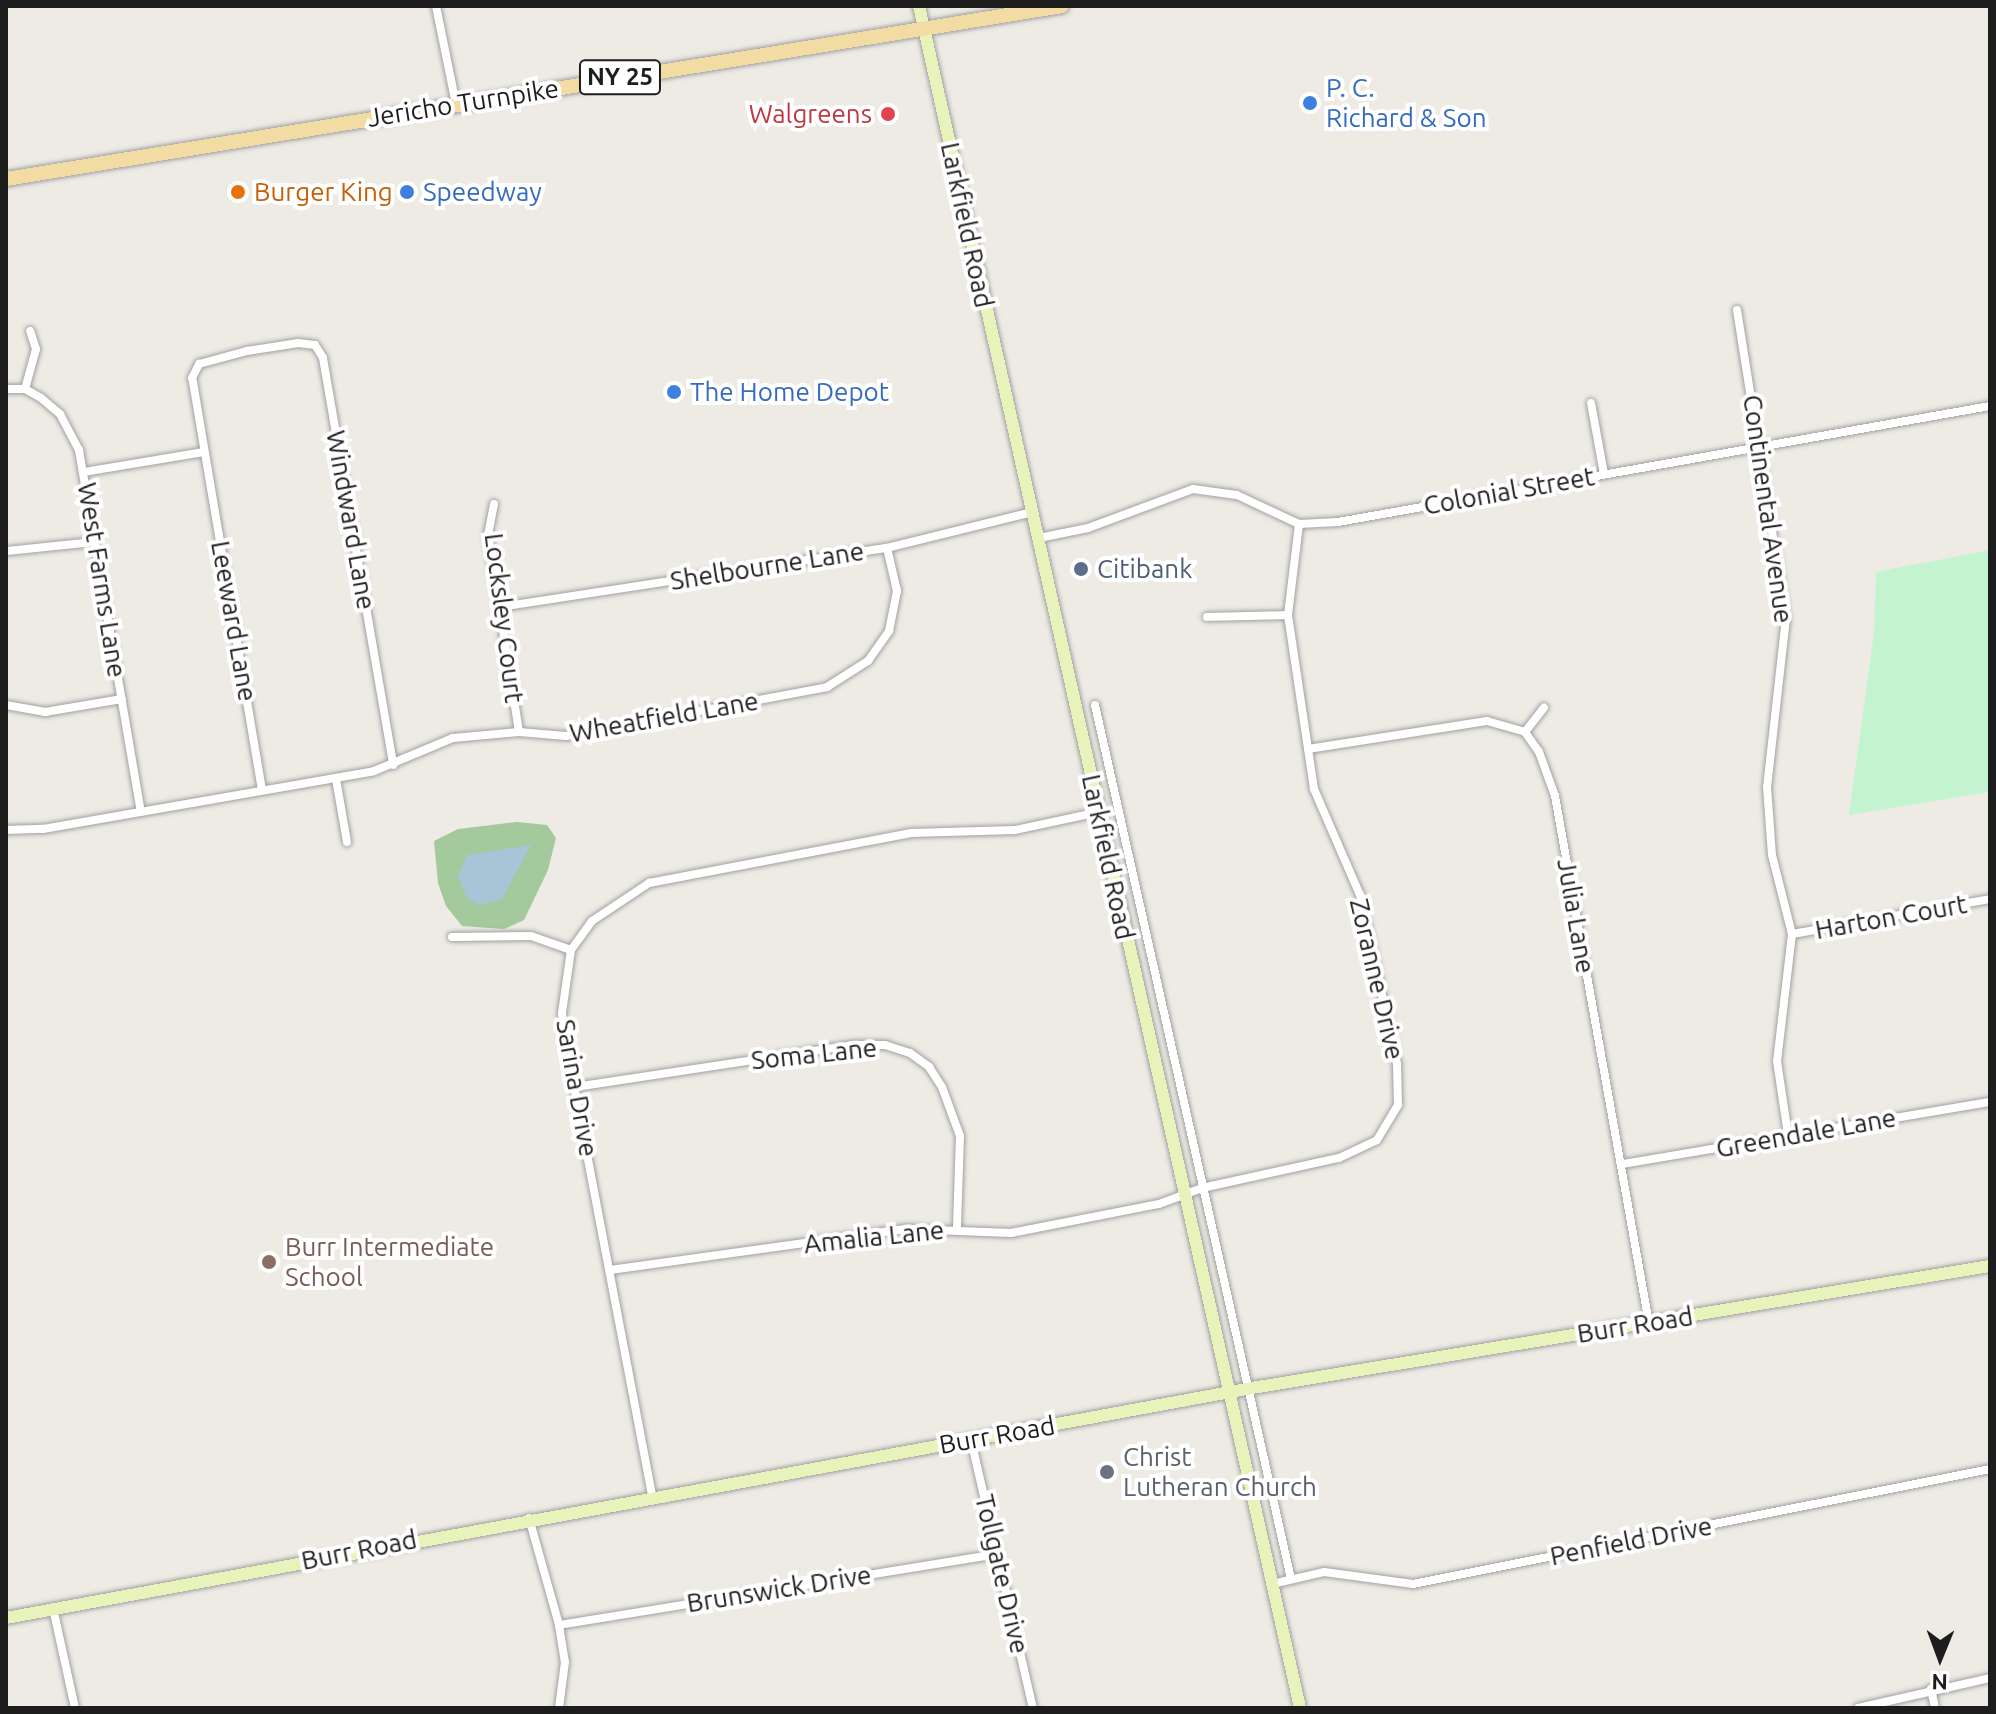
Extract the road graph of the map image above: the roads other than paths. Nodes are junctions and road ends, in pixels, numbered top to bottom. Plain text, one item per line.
1 (436, 6) edge
2 (919, 6) edge
3 (1062, 6) edge
4 (924, 27) junction
5 (456, 104) junction
6 (6, 179) edge
7 (1737, 310) dead end
8 (30, 331) dead end
9 (247, 351) joint
10 (6, 389) edge
11 (25, 389) junction
12 (1591, 403) dead end
13 (1990, 406) edge
14 (1761, 446) junction
15 (204, 452) junction
16 (84, 472) junction
17 (1604, 474) junction
18 (494, 504) dead end
19 (1032, 512) junction
20 (1299, 524) junction
21 (1039, 538) junction
22 (95, 542) junction
23 (887, 548) junction
24 (6, 551) edge
25 (500, 607) junction
26 (1288, 615) junction
27 (1207, 617) dead end
28 (122, 699) junction
29 (6, 705) edge
30 (1095, 705) dead end
31 (1544, 708) dead end
32 (519, 732) junction
33 (1525, 732) junction
34 (1308, 749) junction
35 (393, 765) junction
36 (336, 779) junction
37 (262, 790) junction
38 (141, 812) junction
39 (1099, 812) junction
40 (6, 830) edge
41 (347, 842) dead end
42 (1990, 899) edge
43 (1792, 934) junction
44 (452, 937) dead end
45 (571, 950) junction
46 (575, 1087) junction
47 (1990, 1102) edge
48 (1788, 1135) junction
49 (1623, 1164) junction
50 (1202, 1188) junction
51 (1183, 1195) junction
52 (957, 1228) junction
53 (1990, 1266) edge
54 (610, 1270) junction
55 (1649, 1323) junction
56 (1245, 1389) junction
57 (1228, 1392) junction
58 (971, 1440) junction
59 (1990, 1469) edge
60 (652, 1495) junction
61 (529, 1517) junction
62 (998, 1554) junction
63 (1291, 1579) junction
64 (1272, 1584) junction
65 (53, 1608) junction
66 (6, 1618) edge
67 (559, 1625) junction
68 (1990, 1678) edge
69 (1931, 1689) junction
70 (75, 1708) edge
71 (559, 1708) edge
72 (1033, 1708) edge
73 (1300, 1708) edge
74 (1858, 1708) edge
75 (1935, 1708) edge

1 - 5 street
2 - 4 street, Larkfield Road
3 - 4 main road, Jericho Turnpike / NY 25
4 - 5 main road, Jericho Turnpike / NY 25
4 - 19 street, Larkfield Road
5 - 6 main road, Jericho Turnpike / NY 25
7 - 14 street, Continental Avenue
8 - 11 street
9 - 15 street, Leeward Lane
9 - 35 street, Windward Lane
10 - 11 street
11 - 16 street, West Farms Lane
12 - 17 street
13 - 14 street, Colonial Street
14 - 17 street, Colonial Street
14 - 43 street, Continental Avenue
15 - 16 street
15 - 37 street, Leeward Lane
16 - 22 street, West Farms Lane
17 - 20 street, Colonial Street
18 - 25 street, Locksley Court
19 - 21 street, Larkfield Road
19 - 23 street, Shelbourne Lane
20 - 21 street
20 - 26 street, Zoranne Drive
21 - 39 street, Larkfield Road
22 - 24 street
22 - 28 street, West Farms Lane
23 - 25 street, Shelbourne Lane
23 - 32 street, Wheatfield Lane
25 - 32 street, Locksley Court
26 - 27 street
26 - 34 street, Zoranne Drive
28 - 29 street
28 - 38 street, West Farms Lane
30 - 50 street, Larkfield Road
31 - 33 street
32 - 35 street, Wheatfield Lane
33 - 34 street
33 - 49 street, Julia Lane
34 - 50 street, Zoranne Drive
35 - 36 street, Wheatfield Lane
36 - 37 street, Wheatfield Lane
36 - 41 street
37 - 38 street, Wheatfield Lane
38 - 40 street, Wheatfield Lane
39 - 45 street, Sarina Drive
39 - 51 street, Larkfield Road
42 - 43 street, Harton Court
43 - 48 street, Continental Avenue
44 - 45 street
45 - 46 street, Sarina Drive
46 - 52 street, Soma Lane
46 - 54 street, Sarina Drive
47 - 48 street, Greendale Lane
48 - 49 street, Greendale Lane
49 - 55 street, Julia Lane
50 - 51 street, Zoranne Drive
50 - 56 street, Larkfield Road
51 - 52 street, Amalia Lane
51 - 57 street, Larkfield Road
52 - 54 street, Amalia Lane
53 - 55 street, Burr Road
54 - 60 street, Sarina Drive
55 - 56 street, Burr Road
56 - 57 street, Burr Road
56 - 63 street, Larkfield Road
57 - 58 street, Burr Road
57 - 64 street, Larkfield Road
58 - 60 street, Burr Road
58 - 62 street, Tollgate Drive
59 - 63 street, Penfield Drive
60 - 61 street, Burr Road
61 - 65 street, Burr Road
61 - 67 street
62 - 67 street, Brunswick Drive
62 - 72 street, Tollgate Drive
63 - 64 street, Penfield Drive
64 - 73 street, Larkfield Road
65 - 66 street, Burr Road
65 - 70 street
67 - 71 street
68 - 69 street
69 - 74 street
69 - 75 street

